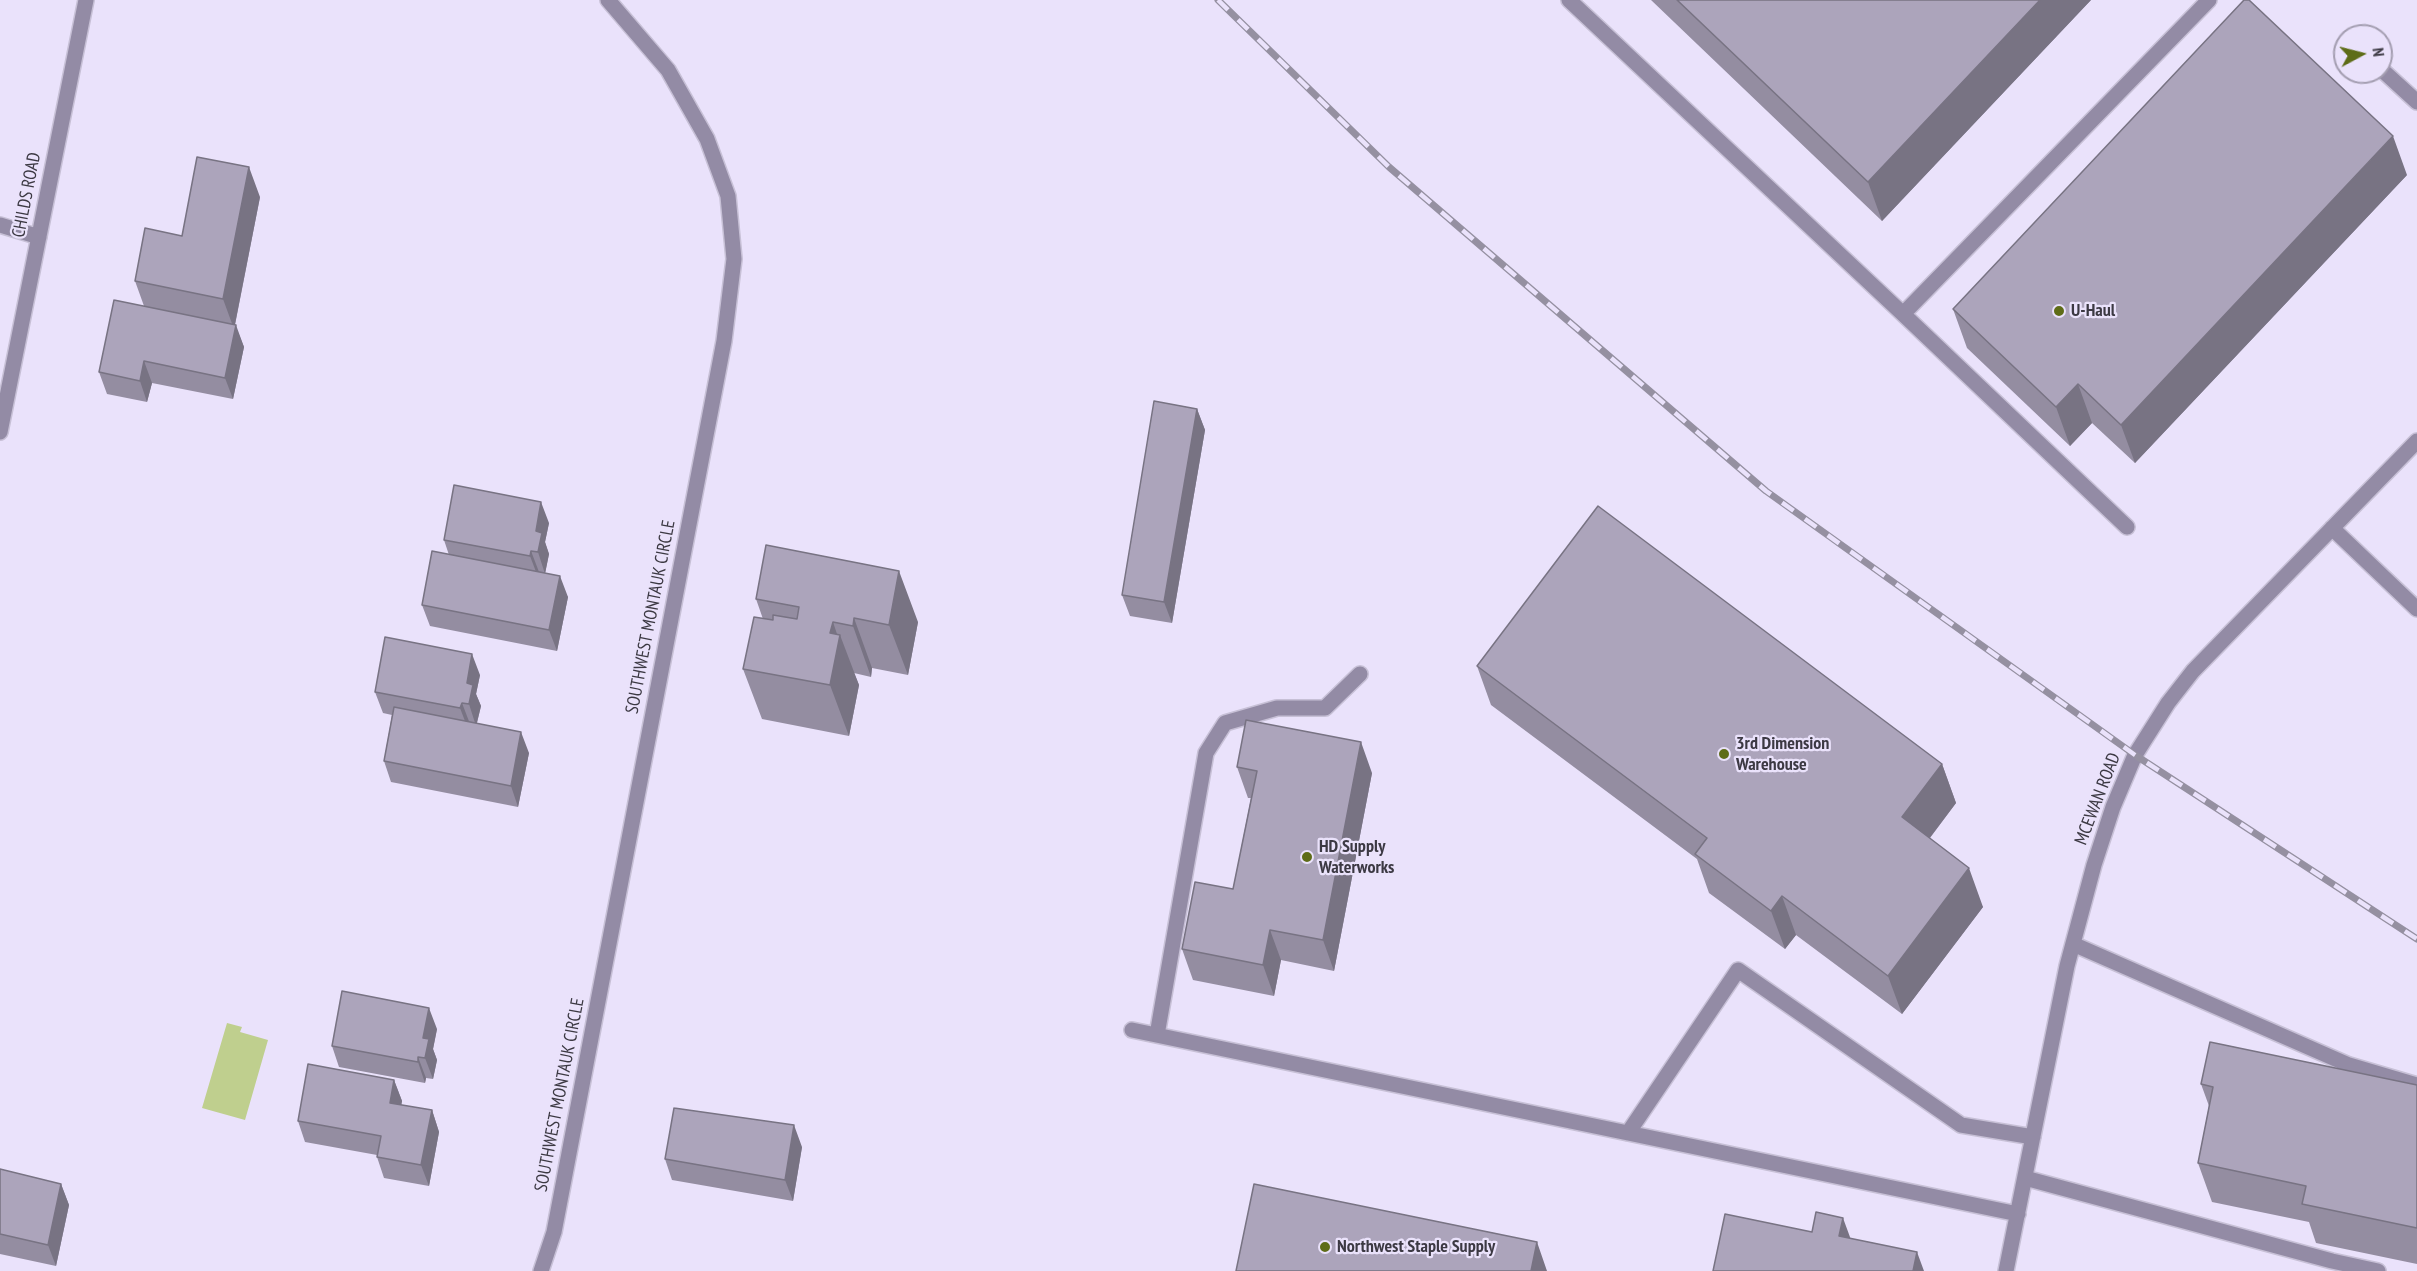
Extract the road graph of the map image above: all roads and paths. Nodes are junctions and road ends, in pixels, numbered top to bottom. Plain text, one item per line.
1 (86, 0) edge
2 (608, 0) edge
3 (1569, 0) edge
4 (2209, 0) edge
5 (2393, 80) edge
6 (2417, 102) edge
7 (0, 225) edge
8 (39, 237) junction
9 (1903, 314) junction
10 (0, 432) edge
11 (2417, 441) edge
12 (2127, 527) dead end
13 (2332, 528) junction
14 (2417, 609) edge
15 (1360, 674) dead end
16 (2073, 944) junction
17 (1132, 1030) dead end
18 (1157, 1035) junction
19 (2417, 1085) edge
20 (1628, 1133) junction
21 (2033, 1137) junction
22 (2025, 1178) junction
23 (2018, 1214) junction
24 (541, 1271) edge
25 (2006, 1271) edge
26 (2378, 1271) edge

1 - 8 street, CHILDS ROAD
2 - 24 street, SOUTHWEST MONTAUK CIRCLE
3 - 9 street
4 - 9 street
5 - 6 street
7 - 8 street
8 - 10 street, CHILDS ROAD
9 - 12 street
11 - 13 street, MCEWAN ROAD
13 - 14 street
13 - 16 street, MCEWAN ROAD
15 - 18 street
16 - 19 street
16 - 21 street, MCEWAN ROAD
17 - 18 street
18 - 20 street
20 - 21 street
20 - 23 street
21 - 22 street, MCEWAN ROAD
22 - 23 street, MCEWAN ROAD
22 - 26 street
23 - 25 street, MCEWAN ROAD

